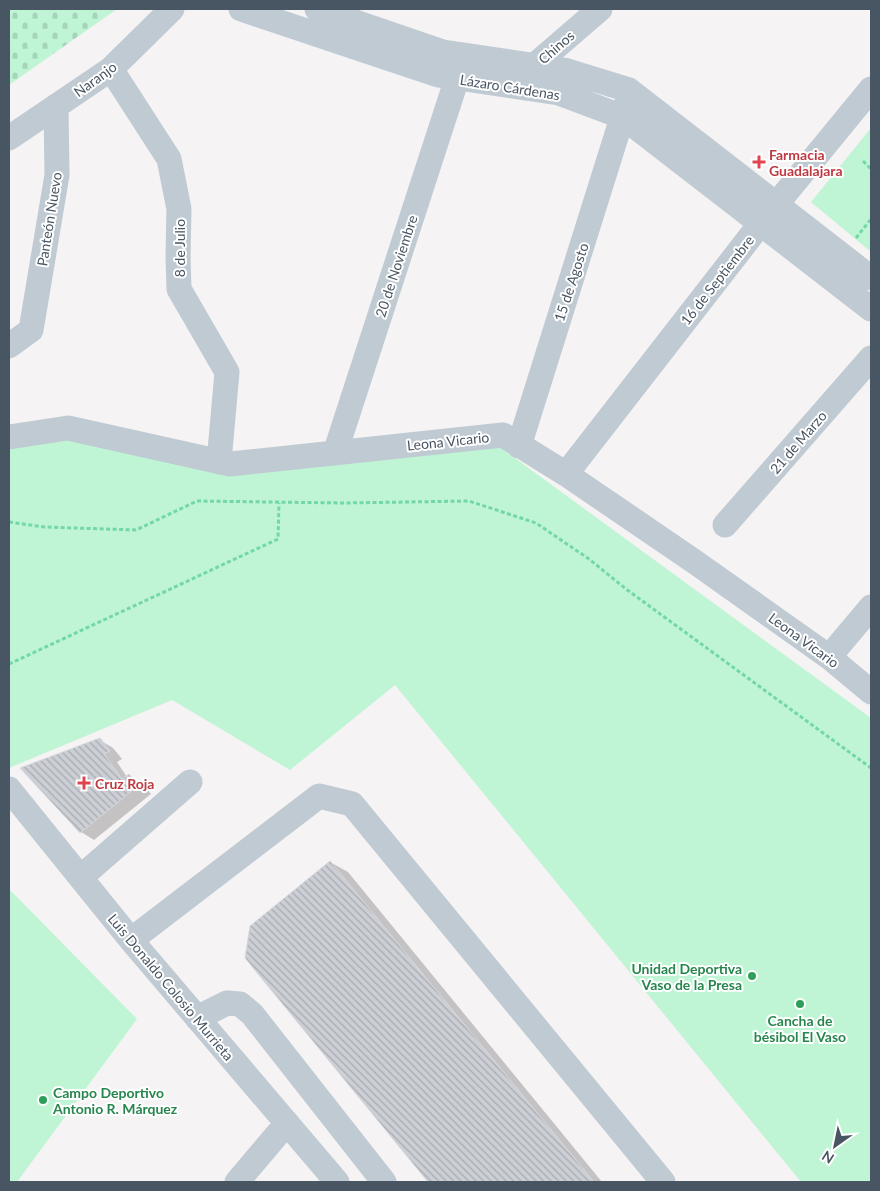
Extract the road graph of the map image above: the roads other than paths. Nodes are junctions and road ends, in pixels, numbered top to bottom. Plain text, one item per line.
1 (172, 9) edge
2 (241, 9) edge
3 (600, 9) edge
4 (319, 15) edge
5 (464, 55) junction
6 (535, 65) junction
7 (111, 69) junction
8 (457, 78) junction
9 (518, 87) junction
10 (871, 89) edge
11 (629, 90) junction
12 (56, 106) junction
13 (623, 117) junction
14 (9, 138) edge
15 (769, 214) junction
16 (871, 278) edge
17 (871, 309) edge
18 (9, 346) edge
19 (871, 358) edge
20 (9, 437) edge
21 (519, 446) junction
22 (335, 453) junction
23 (219, 462) junction
24 (566, 474) junction
25 (725, 525) dead end
26 (871, 607) edge
27 (829, 657) junction
28 (871, 692) edge
29 (190, 782) dead end
30 (9, 789) edge
31 (81, 877) junction
32 (131, 940) junction
33 (197, 1018) junction
34 (286, 1123) junction
35 (237, 1182) edge
36 (337, 1182) edge
37 (384, 1182) edge
38 (664, 1182) edge

1 - 7 street, Naranjo
2 - 4 street, Lázaro Cárdenas
3 - 6 street, Chinos
4 - 5 street, Lázaro Cárdenas
4 - 8 street, Lázaro Cárdenas
5 - 6 street, Lázaro Cárdenas
5 - 8 street, 20 de Noviembre
6 - 9 street, Chinos
6 - 11 street, Lázaro Cárdenas
7 - 12 street, Naranjo
7 - 23 street, 8 de Julio
8 - 9 street, Lázaro Cárdenas
8 - 22 street, 20 de Noviembre
9 - 13 street, Lázaro Cárdenas
10 - 15 street, 16 de Septiembre
11 - 13 street, 15 de Agosto
11 - 15 street, Lázaro Cárdenas
12 - 14 street, Naranjo
12 - 18 street, Panteón Nuevo
13 - 15 street, Lázaro Cárdenas
13 - 21 street, 15 de Agosto
15 - 16 street, Lázaro Cárdenas
15 - 17 street, Lázaro Cárdenas
15 - 24 street, 16 de Septiembre
19 - 25 street, 21 de Marzo
20 - 23 street, Leona Vicario
21 - 22 street, Leona Vicario
21 - 24 street, Leona Vicario
22 - 23 street, Leona Vicario
24 - 27 street, Leona Vicario
26 - 27 street
27 - 28 street, Leona Vicario
29 - 31 street
30 - 31 street, Luis Donaldo Colosio Murrieta
31 - 32 street, Luis Donaldo Colosio Murrieta
32 - 33 street, Luis Donaldo Colosio Murrieta
32 - 38 street
33 - 34 street, Luis Donaldo Colosio Murrieta
33 - 37 street
34 - 35 street
34 - 36 street, Luis Donaldo Colosio Murrieta

